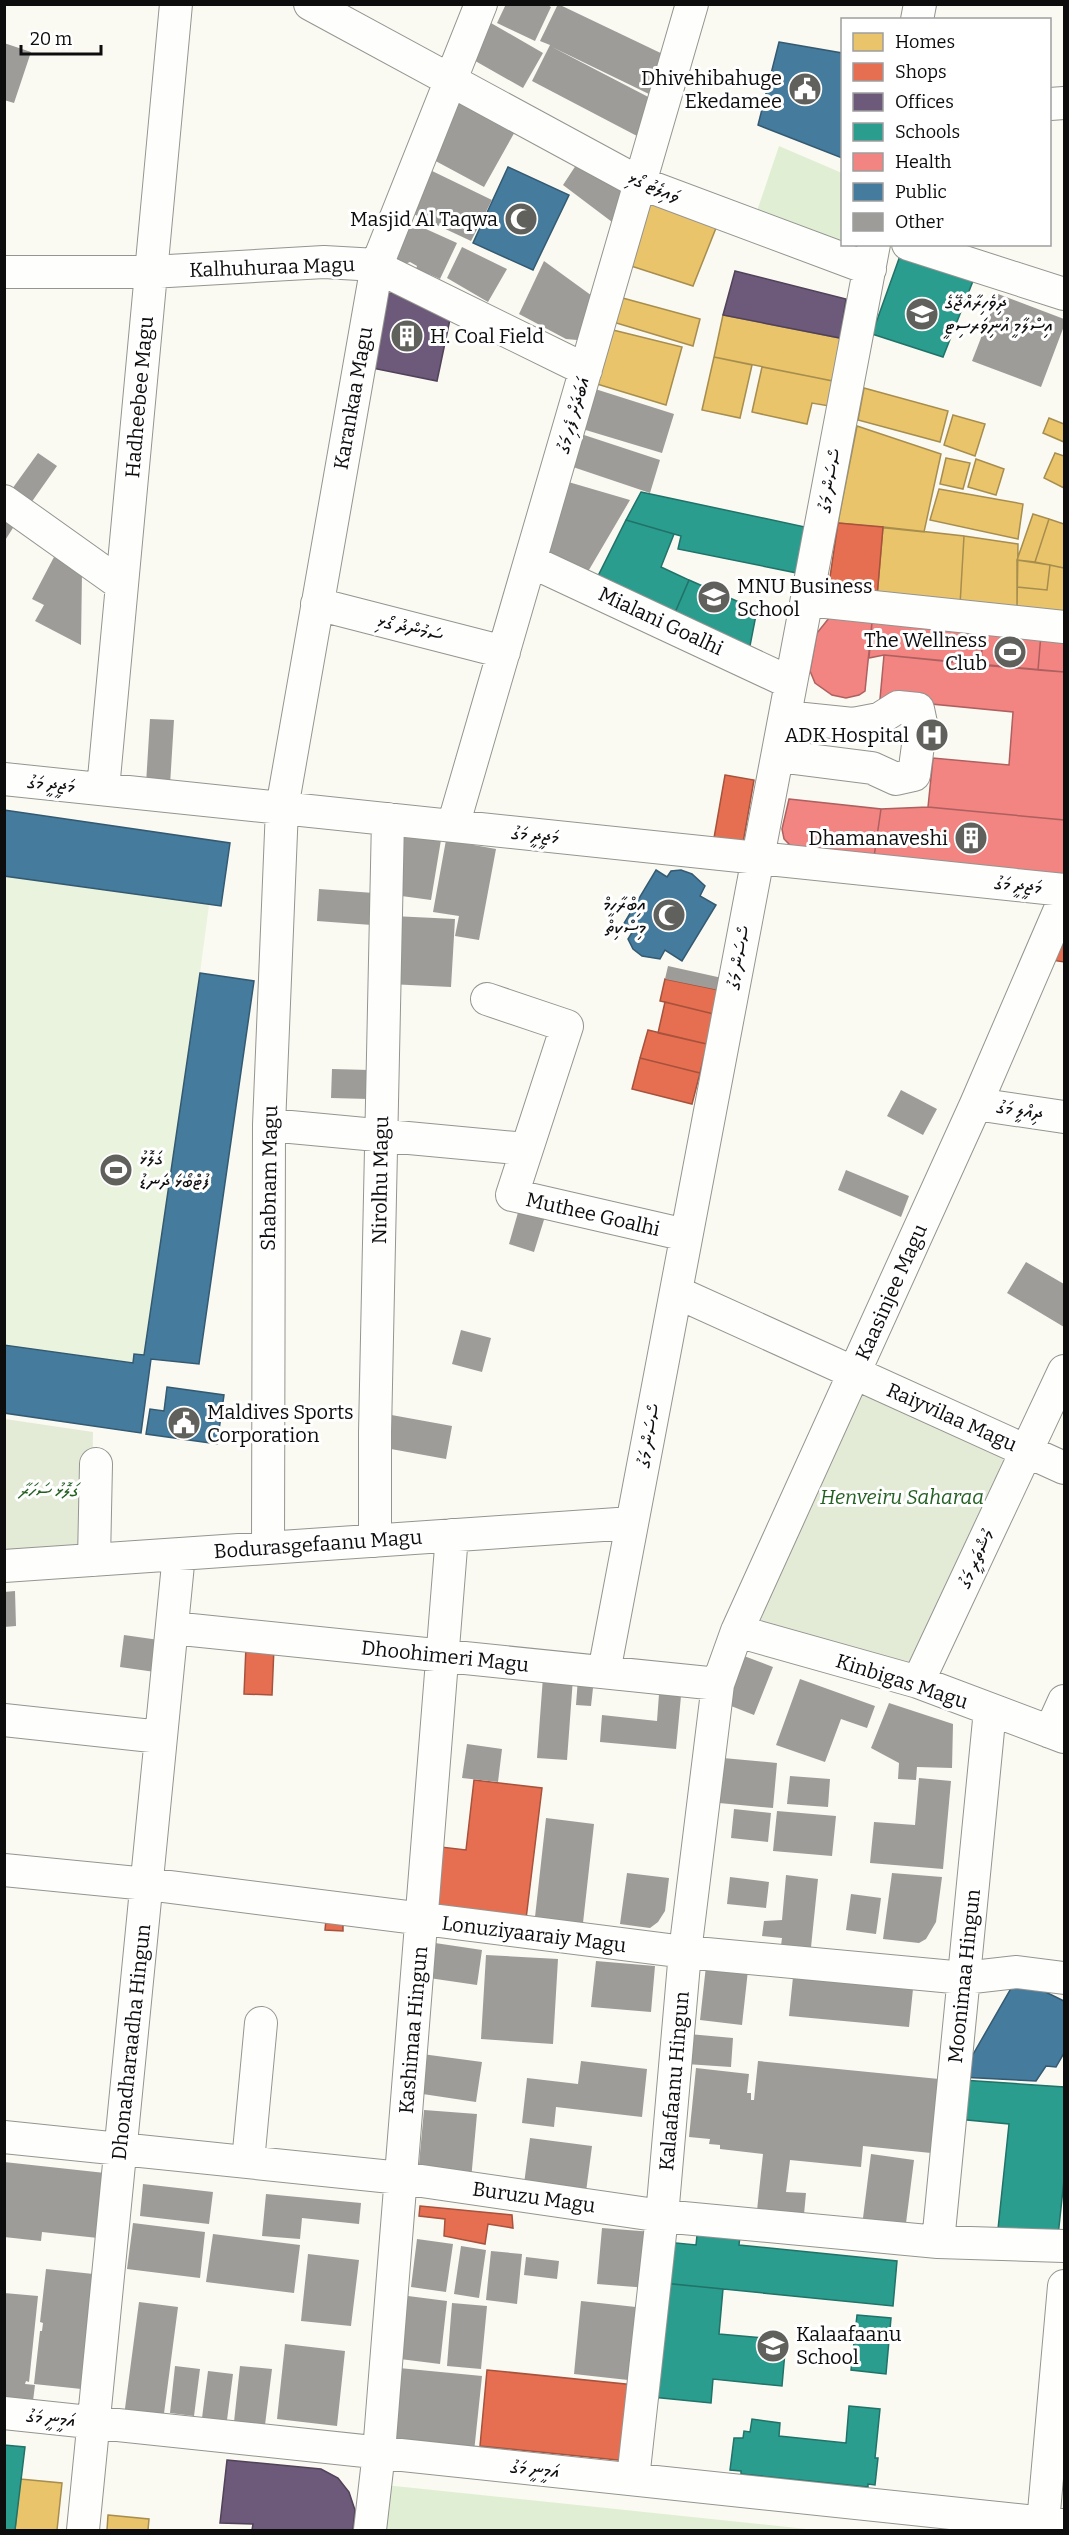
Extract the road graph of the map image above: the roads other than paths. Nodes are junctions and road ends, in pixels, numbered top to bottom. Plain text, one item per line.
1 (176, 4) edge
2 (310, 4) edge
3 (481, 4) edge
4 (692, 4) edge
5 (451, 79) junction
6 (640, 183) junction
7 (914, 246) edge
8 (872, 257) edge
9 (377, 265) junction
10 (4, 272) edge
11 (151, 272) junction
12 (1065, 294) edge
13 (586, 370) junction
14 (4, 501) edge
15 (530, 561) junction
16 (122, 585) junction
17 (807, 600) junction
18 (316, 604) junction
19 (1065, 627) edge
20 (504, 652) junction
21 (791, 683) junction
22 (785, 717) junction
23 (778, 756) junction
24 (4, 779) edge
25 (103, 789) junction
26 (282, 808) junction
27 (387, 819) junction
28 (453, 826) junction
29 (758, 858) junction
30 (1065, 890) edge
31 (1065, 900) edge
32 (487, 999) dead end
33 (976, 1104) junction
34 (1065, 1117) edge
35 (269, 1125) junction
36 (380, 1134) junction
37 (526, 1149) junction
38 (686, 1235) junction
39 (676, 1292) junction
40 (1065, 1371) edge
41 (854, 1374) junction
42 (1028, 1450) junction
43 (96, 1464) dead end
44 (1065, 1468) edge
45 (632, 1522) junction
46 (452, 1535) junction
47 (375, 1540) junction
48 (268, 1548) junction
49 (179, 1554) junction
50 (94, 1560) junction
51 (4, 1566) edge
52 (172, 1628) junction
53 (737, 1631) junction
54 (443, 1655) junction
55 (604, 1672) junction
56 (918, 1682) junction
57 (718, 1684) junction
58 (1065, 1701) edge
59 (990, 1710) junction
60 (4, 1720) edge
61 (1057, 1734) edge
62 (161, 1737) junction
63 (4, 1870) edge
64 (147, 1884) junction
65 (422, 1919) junction
66 (685, 1952) junction
67 (964, 1978) junction
68 (1065, 1978) edge
69 (261, 2023) dead end
70 (4, 2137) edge
71 (121, 2149) junction
72 (248, 2162) junction
73 (401, 2178) junction
74 (662, 2216) junction
75 (938, 2242) junction
76 (1065, 2246) edge
77 (1065, 2286) edge
78 (4, 2413) edge
79 (94, 2422) junction
80 (379, 2452) junction
81 (633, 2479) junction
82 (910, 2520) edge
83 (1054, 2524) edge
84 (83, 2530) edge
85 (370, 2530) edge

1 - 11 street, Hadheebee Magu
2 - 5 street, ވައިލެޓު ގޯޅި
3 - 5 street, Karankaa Magu
4 - 6 street, އަބަދަށް ފެހި މަގު
5 - 6 street, ވައިލެޓު ގޯޅި
5 - 9 street, Karankaa Magu
6 - 8 street, ވައިލެޓު ގޯޅި
6 - 13 street, އަބަދަށް ފެހި މަގު
7 - 12 street
8 - 17 street, ސޯސަން މަގު
9 - 11 street, Kalhuhuraa Magu
9 - 13 street, Kalhuhuraa Magu
9 - 18 street, Karankaa Magu
10 - 11 street, Kalhuhuraa Magu
11 - 16 street, Hadheebee Magu
13 - 15 street, އަބަދަށް ފެހި މަގު
14 - 16 street
15 - 20 street, އަބަދަށް ފެހި މަގު
15 - 21 street, Mialani Goalhi
16 - 25 street, Hadheebee Magu
17 - 19 street
17 - 21 street, ސޯސަން މަގު
18 - 20 street, ސަމުންދު ގޯޅި
18 - 26 street, Karankaa Magu
20 - 28 street, އަބަދަށް ފެހި މަގު
21 - 22 street, ސޯސަން މަގު
22 - 23 street, ސޯސަން މަގު
22 - 23 street
23 - 29 street, ސޯސަން މަގު
24 - 25 street, މަޖީދީ މަގު
25 - 26 street, މަޖީދީ މަގު
26 - 27 street, މަޖީދީ މަގު
26 - 35 street, Shabnam Magu
27 - 28 street, މަޖީދީ މަގު
27 - 36 street, Nirolhu Magu
28 - 29 street, މަޖީދީ މަގު
29 - 30 street, މަޖީދީ މަގު
29 - 38 street, ސޯސަން މަގު
31 - 33 street, Kaasinjee Magu
32 - 37 street, Muthee Goalhi
33 - 34 street, ދިއްލީ މަގު
33 - 41 street, Kaasinjee Magu
35 - 36 street
35 - 48 street, Shabnam Magu
36 - 37 street
36 - 47 street, Nirolhu Magu
37 - 38 street, Muthee Goalhi
38 - 39 street, ސޯސަން މަގު
39 - 41 street, Raiyvilaa Magu
39 - 45 street, ސޯސަން މަގު
40 - 42 street, މުޝްތަރީ މަގު
41 - 42 street, Raiyvilaa Magu
41 - 53 street, Kaasinjee Magu
42 - 44 street, Raiyvilaa Magu
42 - 56 street, މުޝްތަރީ މަގު
43 - 50 street
45 - 46 street, Bodurasgefaanu Magu
45 - 55 street, ސޯސަން މަގު
46 - 47 street, Bodurasgefaanu Magu
46 - 54 street, Kashimaa Hingun
47 - 48 street, Bodurasgefaanu Magu
48 - 49 street, Bodurasgefaanu Magu
49 - 50 street, Bodurasgefaanu Magu
49 - 52 street, Dhonadharaadha Hingun
50 - 51 street, Bodurasgefaanu Magu
52 - 54 street, Dhoohimeri Magu
52 - 62 street, Dhonadharaadha Hingun
53 - 56 street, Kinbigas Magu
53 - 57 street, Kaasinjee Magu
54 - 55 street, Dhoohimeri Magu
54 - 65 street, Kashimaa Hingun
55 - 57 street, Dhoohimeri Magu
56 - 59 street, Kinbigas Magu
57 - 66 street, Kalaafaanu Hingun
58 - 61 street
59 - 61 street, Kinbigas Magu
59 - 67 street, Moonimaa Hingun
60 - 62 street
62 - 64 street, Dhonadharaadha Hingun
63 - 64 street, Lonuziyaaraiy Magu
64 - 65 street, Lonuziyaaraiy Magu
64 - 71 street, Dhonadharaadha Hingun
65 - 66 street, Lonuziyaaraiy Magu
65 - 73 street, Kashimaa Hingun
66 - 67 street, Lonuziyaaraiy Magu
66 - 74 street, Kalaafaanu Hingun
67 - 68 street, Lonuziyaaraiy Magu
67 - 75 street, Moonimaa Hingun
69 - 72 street
70 - 71 street, Buruzu Magu
71 - 72 street, Buruzu Magu
71 - 79 street, Dhonadharaadha Hingun
72 - 73 street, Buruzu Magu
73 - 74 street, Buruzu Magu
73 - 80 street, Kashimaa Hingun
74 - 75 street, Buruzu Magu
74 - 81 street, Kalaafaanu Hingun
75 - 76 street, Buruzu Magu
77 - 83 street
78 - 79 street, އަމީނީ މަގު
79 - 80 street, އަމީނީ މަގު
79 - 84 street, Dhonadharaadha Hingun
80 - 81 street, އަމީނީ މަގު
80 - 85 street, Kashimaa Hingun
81 - 82 street, އަމީނީ މަގު
82 - 83 street, އަމީނީ މަގު

